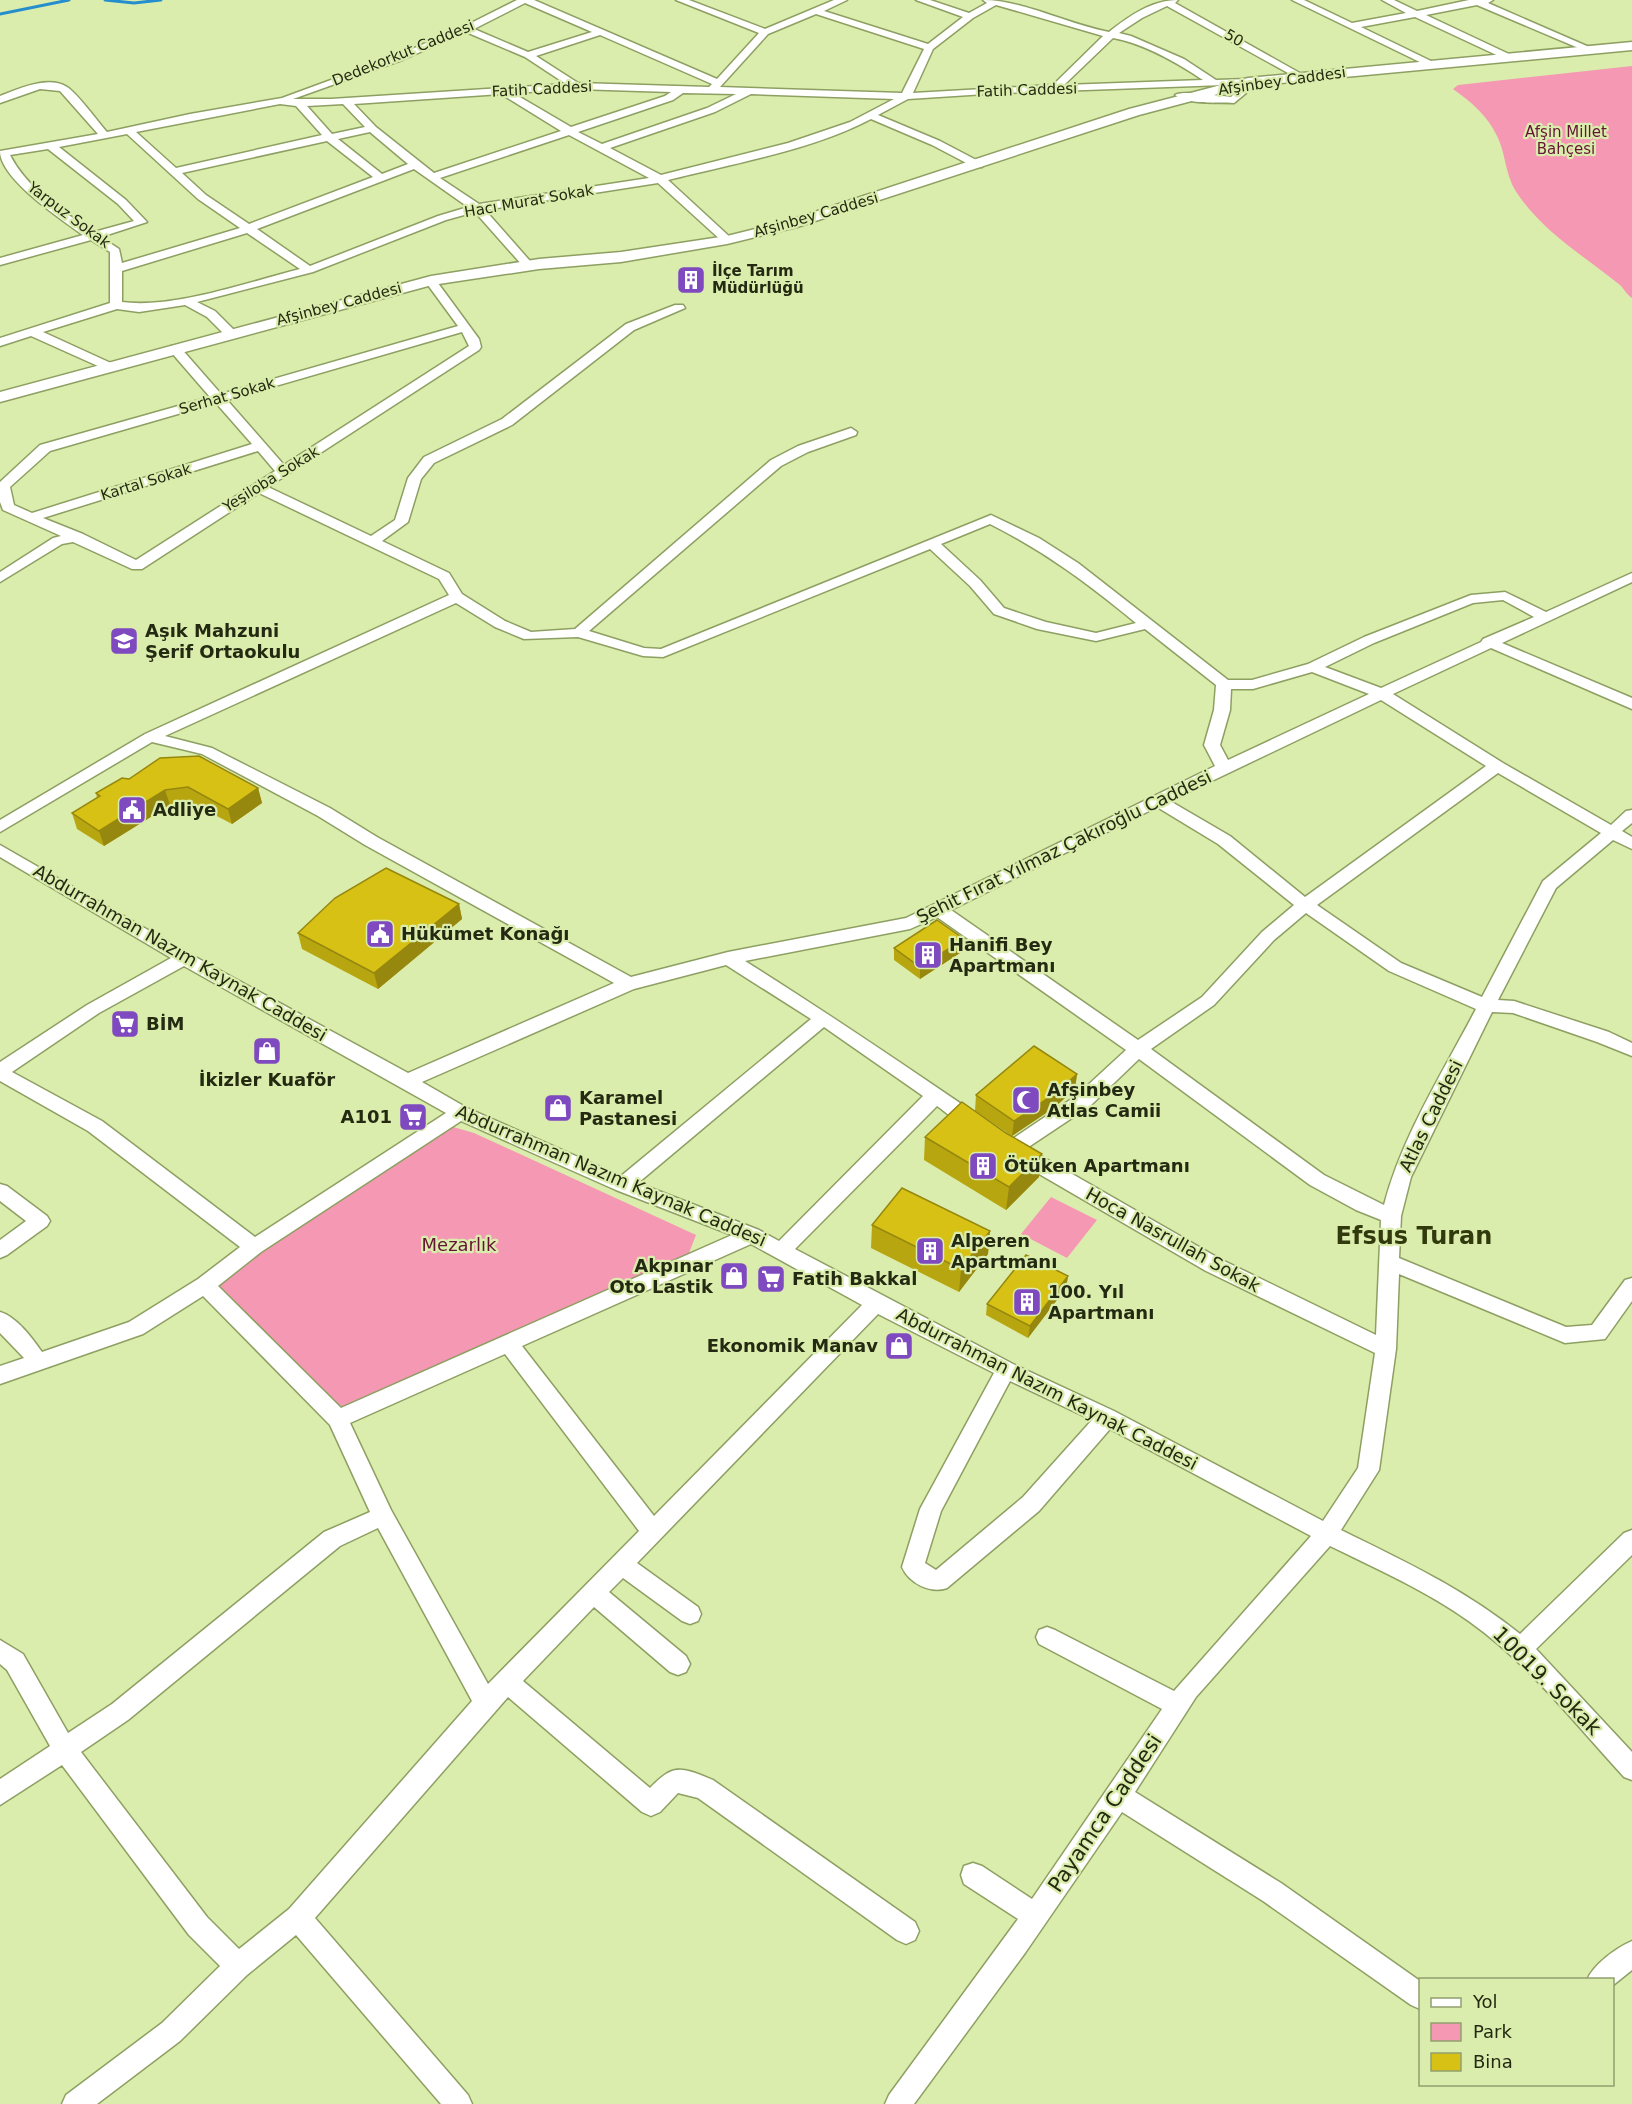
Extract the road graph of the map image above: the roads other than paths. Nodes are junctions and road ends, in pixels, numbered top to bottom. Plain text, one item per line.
1 (525, 0) edge
2 (684, 0) edge
3 (842, 0) edge
4 (921, 0) edge
5 (1297, 0) edge
6 (1387, 0) edge
7 (994, 1) edge
8 (1170, 1) edge
9 (1480, 1) edge
10 (815, 11) junction
11 (1414, 13) junction
12 (970, 16) junction
13 (1352, 26) junction
14 (466, 29) junction
15 (601, 32) junction
16 (765, 32) junction
17 (1111, 35) junction
18 (1632, 46) edge
19 (929, 48) junction
20 (1591, 50) junction
21 (1632, 53) edge
22 (528, 55) junction
23 (1508, 57) junction
24 (1430, 64) junction
25 (1300, 76) junction
26 (576, 86) junction
27 (715, 86) junction
28 (1216, 86) junction
29 (1089, 87) junction
30 (1056, 88) junction
31 (682, 89) junction
32 (750, 90) junction
33 (503, 91) junction
34 (1142, 92) junction
35 (906, 96) junction
36 (1189, 96) junction
37 (0, 100) edge
38 (1234, 100) junction
39 (280, 101) junction
40 (346, 101) junction
41 (299, 103) junction
42 (1134, 112) junction
43 (872, 116) junction
44 (1174, 116) dead end
45 (372, 129) junction
46 (129, 131) junction
47 (573, 131) junction
48 (105, 136) junction
49 (329, 137) junction
50 (51, 146) junction
51 (604, 147) junction
52 (1062, 152) dead end
53 (2, 153) edge
54 (415, 165) junction
55 (978, 165) junction
56 (174, 172) junction
57 (432, 177) junction
58 (381, 178) junction
59 (660, 178) junction
60 (477, 208) junction
61 (250, 228) junction
62 (93, 237) junction
63 (728, 240) junction
64 (3, 259) edge
65 (539, 264) junction
66 (119, 268) junction
67 (309, 270) junction
68 (435, 284) junction
69 (187, 301) junction
70 (116, 305) junction
71 (679, 308) dead end
72 (464, 328) junction
73 (32, 332) junction
74 (231, 334) junction
75 (0, 342) edge
76 (178, 352) junction
77 (109, 367) junction
78 (0, 397) edge
79 (217, 399) junction
80 (0, 406) edge
81 (851, 432) dead end
82 (260, 446) junction
83 (283, 472) junction
84 (1, 487) edge
85 (258, 487) junction
86 (4, 508) edge
87 (32, 517) junction
88 (78, 537) junction
89 (373, 541) junction
90 (933, 544) junction
91 (1632, 577) edge
92 (0, 578) edge
93 (458, 597) junction
94 (1545, 618) junction
95 (1147, 623) junction
96 (579, 633) junction
97 (1488, 642) junction
98 (1313, 667) junction
99 (1224, 684) junction
100 (1383, 694) junction
101 (1632, 704) edge
102 (183, 721) junction
103 (150, 737) junction
104 (207, 751) junction
105 (1497, 766) junction
106 (1224, 768) junction
107 (1158, 801) junction
108 (1632, 815) edge
109 (0, 827) edge
110 (1610, 832) junction
111 (1632, 844) edge
112 (0, 850) edge
113 (1305, 905) junction
114 (938, 909) junction
115 (182, 957) junction
116 (728, 958) junction
117 (629, 984) junction
118 (1486, 1006) junction
119 (823, 1018) junction
120 (1137, 1050) junction
121 (1632, 1050) edge
122 (0, 1072) edge
123 (407, 1081) junction
124 (936, 1095) junction
125 (460, 1113) junction
126 (1012, 1149) junction
127 (623, 1185) junction
128 (0, 1191) edge
129 (1391, 1216) junction
130 (752, 1234) junction
131 (254, 1247) junction
132 (0, 1250) edge
133 (781, 1251) junction
134 (1389, 1262) junction
135 (205, 1286) junction
136 (1632, 1286) edge
137 (876, 1303) junction
138 (0, 1320) edge
139 (508, 1343) junction
140 (1386, 1349) junction
141 (38, 1362) junction
142 (1006, 1370) junction
143 (0, 1375) edge
144 (1107, 1417) junction
145 (338, 1419) junction
146 (384, 1516) junction
147 (652, 1532) junction
148 (1327, 1534) junction
149 (1632, 1540) edge
150 (621, 1564) junction
151 (593, 1592) junction
152 (690, 1614) dead end
153 (1047, 1637) dead end
154 (1521, 1649) junction
155 (0, 1651) edge
156 (678, 1664) dead end
157 (507, 1682) junction
158 (486, 1702) junction
159 (1178, 1705) junction
160 (64, 1748) junction
161 (1632, 1769) edge
162 (0, 1793) edge
163 (1118, 1796) junction
164 (973, 1875) dead end
165 (1036, 1916) junction
166 (298, 1918) junction
167 (906, 1931) dead end
168 (1632, 1954) edge
169 (238, 1966) junction
170 (1602, 1978) edge
171 (1419, 1995) edge
172 (75, 2104) edge
173 (459, 2104) edge
174 (898, 2104) edge

1 - 14 street, Dedekorkut Caddesi
1 - 15 street
2 - 16 street
3 - 10 street
4 - 12 street
5 - 13 street
6 - 11 street
7 - 12 street
7 - 17 street
8 - 17 street
8 - 25 street, 50
9 - 11 street
9 - 20 street
10 - 16 street
10 - 19 street
11 - 13 street
11 - 23 street
12 - 19 street
13 - 24 street
14 - 22 street
14 - 39 street, Dedekorkut Caddesi
15 - 22 street
15 - 27 street
16 - 27 street
17 - 28 street
17 - 30 street
18 - 20 main road, Afşinbey Caddesi
19 - 35 street
20 - 23 main road, Afşinbey Caddesi
21 - 38 main road, Afşinbey Caddesi
22 - 26 street
23 - 24 main road, Afşinbey Caddesi
24 - 25 main road, Afşinbey Caddesi
25 - 28 main road, Afşinbey Caddesi
26 - 31 street, Fatih Caddesi
26 - 33 street, Fatih Caddesi
27 - 31 street, Fatih Caddesi
27 - 32 street, Fatih Caddesi
28 - 29 street
28 - 36 main road, Afşinbey Caddesi
28 - 38 street
29 - 30 street, Fatih Caddesi
29 - 34 street
30 - 35 street, Fatih Caddesi
31 - 47 street
32 - 35 street, Fatih Caddesi
32 - 51 street
33 - 40 street, Fatih Caddesi
33 - 47 street
34 - 36 street
34 - 42 street
35 - 43 street, Hacı Murat Sokak
36 - 38 street
36 - 42 main road, Afşinbey Caddesi
37 - 48 street
38 - 44 main road, Afşinbey Caddesi
39 - 41 street, Fatih Caddesi
39 - 46 street, Fatih Caddesi
40 - 41 street, Fatih Caddesi
40 - 45 street
41 - 49 street
42 - 55 main road, Afşinbey Caddesi
43 - 55 street
43 - 59 street, Hacı Murat Sokak
45 - 49 street
45 - 54 street
46 - 48 street, Fatih Caddesi
46 - 56 street
47 - 51 street
47 - 57 street
48 - 50 street, Fatih Caddesi
49 - 56 street
49 - 58 street
50 - 53 street, Fatih Caddesi
50 - 62 street
51 - 59 street
52 - 68 main road, Afşinbey Caddesi
53 - 62 street, Yarpuz Sokak
54 - 57 street
54 - 58 street
55 - 63 main road, Afşinbey Caddesi
56 - 61 street
57 - 60 street
58 - 61 street
59 - 60 street, Hacı Murat Sokak
59 - 63 street
60 - 65 street
60 - 67 street, Hacı Murat Sokak
61 - 66 street
61 - 67 street
62 - 64 street
62 - 66 street, Yarpuz Sokak
63 - 65 main road, Afşinbey Caddesi
65 - 68 main road, Afşinbey Caddesi
66 - 70 street, Yarpuz Sokak
67 - 69 street, Hacı Murat Sokak
68 - 72 street, Yeşiloba Sokak
68 - 74 main road, Afşinbey Caddesi
68 - 76 main road, Afşinbey Caddesi
69 - 70 street, Hacı Murat Sokak
69 - 74 street
70 - 73 street
71 - 89 street
72 - 79 street, Serhat Sokak
72 - 83 street, Yeşiloba Sokak
73 - 75 street
73 - 77 street
74 - 76 main road, Afşinbey Caddesi
76 - 77 main road, Afşinbey Caddesi
76 - 79 street
76 - 80 main road, Afşinbey Caddesi
77 - 78 main road, Afşinbey Caddesi
79 - 82 street
79 - 84 street, Serhat Sokak
81 - 96 street
82 - 83 street
82 - 87 street, Kartal Sokak
83 - 85 street, Yeşiloba Sokak
84 - 86 street, Yeşiloba Sokak
85 - 88 street, Yeşiloba Sokak
85 - 89 street
86 - 87 street, Yeşiloba Sokak
87 - 88 street, Yeşiloba Sokak
88 - 92 street
89 - 93 street
90 - 95 street
90 - 95 street
90 - 96 street
91 - 94 street, Şehit Fırat Yılmaz Çakıroğlu Caddesi
93 - 96 street
93 - 102 street
94 - 97 street, Şehit Fırat Yılmaz Çakıroğlu Caddesi
94 - 98 street
95 - 99 street
97 - 100 street, Şehit Fırat Yılmaz Çakıroğlu Caddesi
97 - 101 street
98 - 99 street
98 - 100 street
99 - 106 street
100 - 105 street
100 - 106 street, Şehit Fırat Yılmaz Çakıroğlu Caddesi
102 - 103 street
102 - 104 street
103 - 104 street
103 - 109 street
104 - 117 street
105 - 110 street
105 - 113 street
106 - 107 street, Şehit Fırat Yılmaz Çakıroğlu Caddesi
107 - 113 street
107 - 114 street, Şehit Fırat Yılmaz Çakıroğlu Caddesi
108 - 110 street, Atlas Caddesi
110 - 111 street
110 - 118 street, Atlas Caddesi
112 - 115 street, Abdurrahman Nazım Kaynak Caddesi
113 - 118 street
113 - 120 street
114 - 116 street, Şehit Fırat Yılmaz Çakıroğlu Caddesi
114 - 120 street
115 - 122 street
115 - 123 street, Abdurrahman Nazım Kaynak Caddesi
116 - 117 street, Şehit Fırat Yılmaz Çakıroğlu Caddesi
116 - 119 street, Hoca Nasrullah Sokak
117 - 123 street, Şehit Fırat Yılmaz Çakıroğlu Caddesi
118 - 121 street
118 - 129 street, Atlas Caddesi
119 - 124 street, Hoca Nasrullah Sokak
119 - 127 street
120 - 126 street
120 - 129 street
122 - 131 street
123 - 125 street, Abdurrahman Nazım Kaynak Caddesi
124 - 126 street, Hoca Nasrullah Sokak
124 - 133 street
125 - 127 street, Abdurrahman Nazım Kaynak Caddesi
125 - 131 street
126 - 140 street, Hoca Nasrullah Sokak
127 - 130 street, Abdurrahman Nazım Kaynak Caddesi
128 - 132 street
129 - 134 street, Atlas Caddesi
130 - 133 street, Abdurrahman Nazım Kaynak Caddesi
130 - 139 street
131 - 135 street
133 - 137 street, Abdurrahman Nazım Kaynak Caddesi
134 - 136 street
134 - 140 street, Atlas Caddesi
135 - 141 street
135 - 145 street
137 - 142 street, Abdurrahman Nazım Kaynak Caddesi
137 - 147 street
138 - 141 street
139 - 145 street
139 - 147 street
140 - 148 street, Atlas Caddesi
141 - 143 street
142 - 144 street, Abdurrahman Nazım Kaynak Caddesi
142 - 144 street
144 - 148 street, Abdurrahman Nazım Kaynak Caddesi
145 - 146 street
146 - 158 street
146 - 160 street
147 - 150 street
148 - 154 street, 10019. Sokak
148 - 159 street, Payamca Caddesi
149 - 154 street
150 - 151 street
150 - 152 street
151 - 156 street
151 - 157 street
153 - 159 street
154 - 161 street, 10019. Sokak
155 - 160 street
157 - 158 street
157 - 167 street
158 - 166 street
159 - 163 street, Payamca Caddesi
160 - 162 street
160 - 169 street
163 - 165 street, Payamca Caddesi
163 - 171 street
164 - 165 street
165 - 174 street, Payamca Caddesi
166 - 169 street
166 - 173 street
168 - 170 street
169 - 172 street

